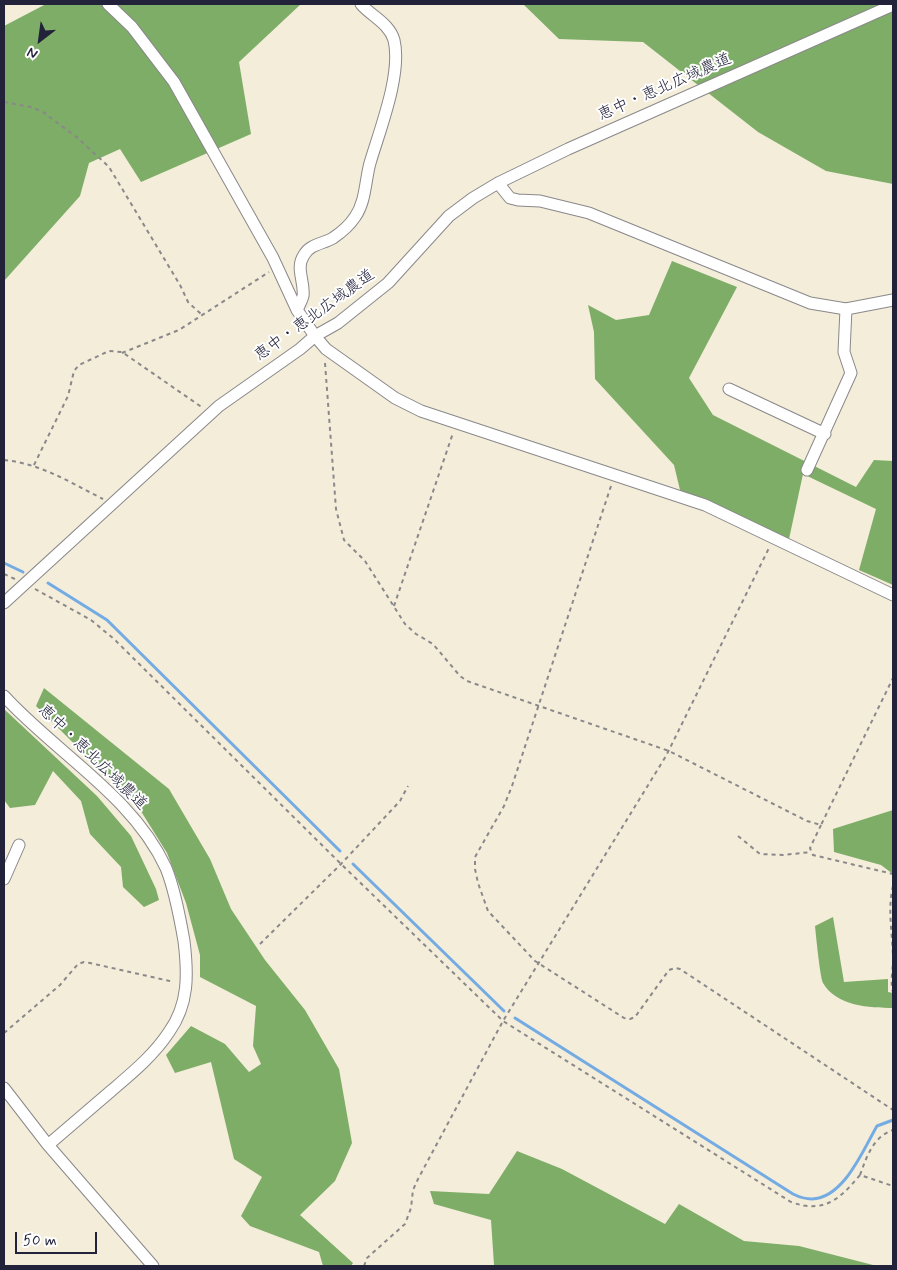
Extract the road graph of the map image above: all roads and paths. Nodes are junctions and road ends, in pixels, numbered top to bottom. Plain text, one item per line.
1 (108, 4) edge
2 (361, 4) edge
3 (893, 4) edge
4 (4, 102) edge
5 (498, 183) junction
6 (278, 267) junction
7 (893, 300) edge
8 (846, 309) junction
9 (297, 310) junction
10 (202, 315) junction
11 (315, 336) junction
12 (326, 349) junction
13 (122, 353) junction
14 (729, 389) dead end
15 (212, 413) junction
16 (456, 423) junction
17 (825, 434) junction
18 (4, 460) edge
19 (34, 466) junction
20 (807, 470) dead end
21 (615, 475) junction
22 (112, 504) junction
23 (774, 537) junction
24 (25, 583) junction
25 (893, 595) edge
26 (4, 603) edge
27 (394, 606) junction
28 (893, 678) edge
29 (4, 696) edge
30 (538, 705) junction
31 (669, 751) junction
32 (408, 786) dead end
33 (820, 825) junction
34 (738, 836) dead end
35 (19, 845) dead end
36 (811, 852) junction
37 (341, 864) junction
38 (893, 874) edge
39 (4, 879) edge
40 (893, 886) edge
41 (260, 944) dead end
42 (539, 964) junction
43 (186, 983) junction
44 (893, 992) edge
45 (503, 1021) junction
46 (4, 1033) edge
47 (4, 1088) edge
48 (893, 1110) edge
49 (893, 1130) edge
50 (48, 1145) junction
51 (860, 1175) junction
52 (893, 1186) edge
53 (152, 1266) edge
54 (364, 1266) edge

1 - 6 street
2 - 9 street
3 - 5 street, 恵中・恵北広域農道
4 - 10 path
5 - 8 street
5 - 11 street, 恵中・恵北広域農道
6 - 9 street
6 - 10 path
7 - 8 street
8 - 17 street
9 - 11 street
10 - 13 path
11 - 12 street
11 - 15 street, 恵中・恵北広域農道
12 - 16 street
12 - 27 path
13 - 15 path
13 - 19 path
14 - 17 street
15 - 22 street, 恵中・恵北広域農道
16 - 21 street
16 - 27 path
17 - 20 street
18 - 19 path
19 - 22 path
21 - 23 street
21 - 30 path
22 - 24 street, 恵中・恵北広域農道
23 - 25 street
23 - 31 path
24 - 26 street, 恵中・恵北広域農道
24 - 37 path
27 - 30 path
28 - 33 path
29 - 43 street, 恵中・恵北広域農道
30 - 31 path
30 - 42 path
31 - 33 path
31 - 42 path
32 - 37 path
33 - 36 path
34 - 36 path
35 - 39 street
36 - 38 path
37 - 41 path
37 - 45 path
40 - 44 path
42 - 45 path
42 - 48 path
43 - 46 path
43 - 50 street, 恵中・恵北広域農道
45 - 51 path
45 - 54 path
47 - 50 street
49 - 51 path
50 - 53 street
51 - 52 path

